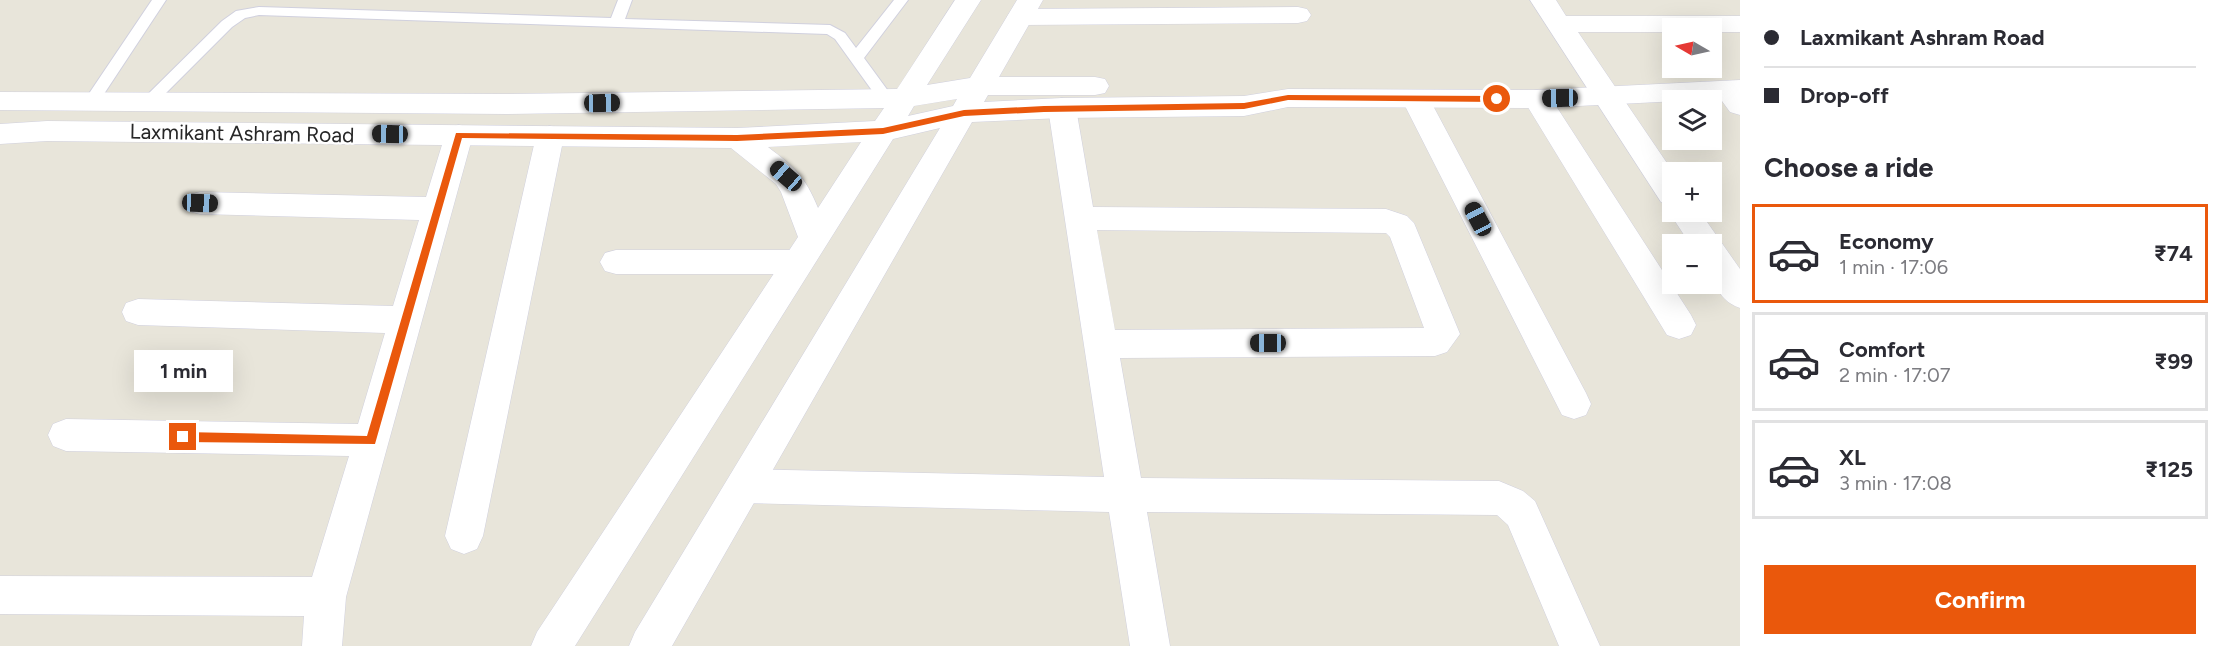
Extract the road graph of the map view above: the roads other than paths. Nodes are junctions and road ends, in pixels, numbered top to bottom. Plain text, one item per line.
1 (159, 0) edge
2 (625, 0) edge
3 (901, 0) edge
4 (968, 0) edge
5 (1544, 0) edge
6 (262, 5) edge
7 (1025, 9) edge
8 (1298, 15) dead end
9 (617, 22) junction
10 (1558, 24) junction
11 (1740, 24) edge
12 (856, 58) junction
13 (1736, 95) edge
14 (1608, 97) junction
15 (895, 98) junction
16 (1288, 98) junction
17 (1537, 99) junction
18 (972, 100) junction
19 (1416, 100) junction
20 (0, 101) edge
21 (63, 101) junction
22 (91, 102) junction
23 (148, 102) junction
24 (507, 104) junction
25 (1062, 108) junction
26 (47, 131) junction
27 (883, 131) junction
28 (0, 134) edge
29 (459, 135) junction
30 (497, 135) junction
31 (550, 136) junction
32 (737, 138) junction
33 (1662, 179) edge
34 (200, 203) dead end
35 (437, 209) junction
36 (1080, 218) junction
37 (806, 250) junction
38 (616, 262) dead end
39 (1722, 267) edge
40 (1740, 295) edge
41 (138, 312) dead end
42 (405, 320) junction
43 (1679, 325) dead end
44 (1101, 344) junction
45 (1574, 404) dead end
46 (66, 435) dead end
47 (371, 440) junction
48 (744, 486) junction
49 (1125, 495) junction
50 (464, 536) dead end
51 (0, 595) edge
52 (326, 597) junction
53 (322, 646) edge
54 (551, 646) edge
55 (649, 646) edge
56 (1150, 646) edge
57 (1580, 646) edge

1 - 22 lane
2 - 9 lane
3 - 12 lane
4 - 15 street
5 - 10 street
6 - 9 lane
6 - 23 lane
7 - 8 street
7 - 18 street
9 - 12 lane
10 - 11 street
10 - 14 street
12 - 15 lane
13 - 14 street, Laxmikant Ashram Road
14 - 17 street, Laxmikant Ashram Road
14 - 33 street
15 - 18 street
15 - 24 street
15 - 27 street
16 - 18 street
16 - 19 street, Laxmikant Ashram Road
16 - 25 street, Laxmikant Ashram Road
17 - 19 street, Laxmikant Ashram Road
17 - 43 street
18 - 25 street, Laxmikant Ashram Road
18 - 27 street, Laxmikant Ashram Road
18 - 48 street
19 - 45 street
20 - 21 street
21 - 22 street
21 - 26 street
22 - 23 street
23 - 24 street
24 - 30 street
25 - 36 street
26 - 28 street, Laxmikant Ashram Road
26 - 29 street, Laxmikant Ashram Road
27 - 32 street, Laxmikant Ashram Road
27 - 37 street
29 - 30 street, Laxmikant Ashram Road
29 - 35 street
30 - 31 street, Laxmikant Ashram Road
31 - 32 street, Laxmikant Ashram Road
31 - 50 street
32 - 37 street
34 - 35 street
35 - 42 street
36 - 44 street
36 - 44 street
37 - 38 street
37 - 54 street
39 - 40 street
41 - 42 street
42 - 47 street
44 - 49 street
46 - 47 street
47 - 52 street
48 - 49 street
48 - 55 street
49 - 56 street
49 - 57 street
51 - 52 street
52 - 53 street

